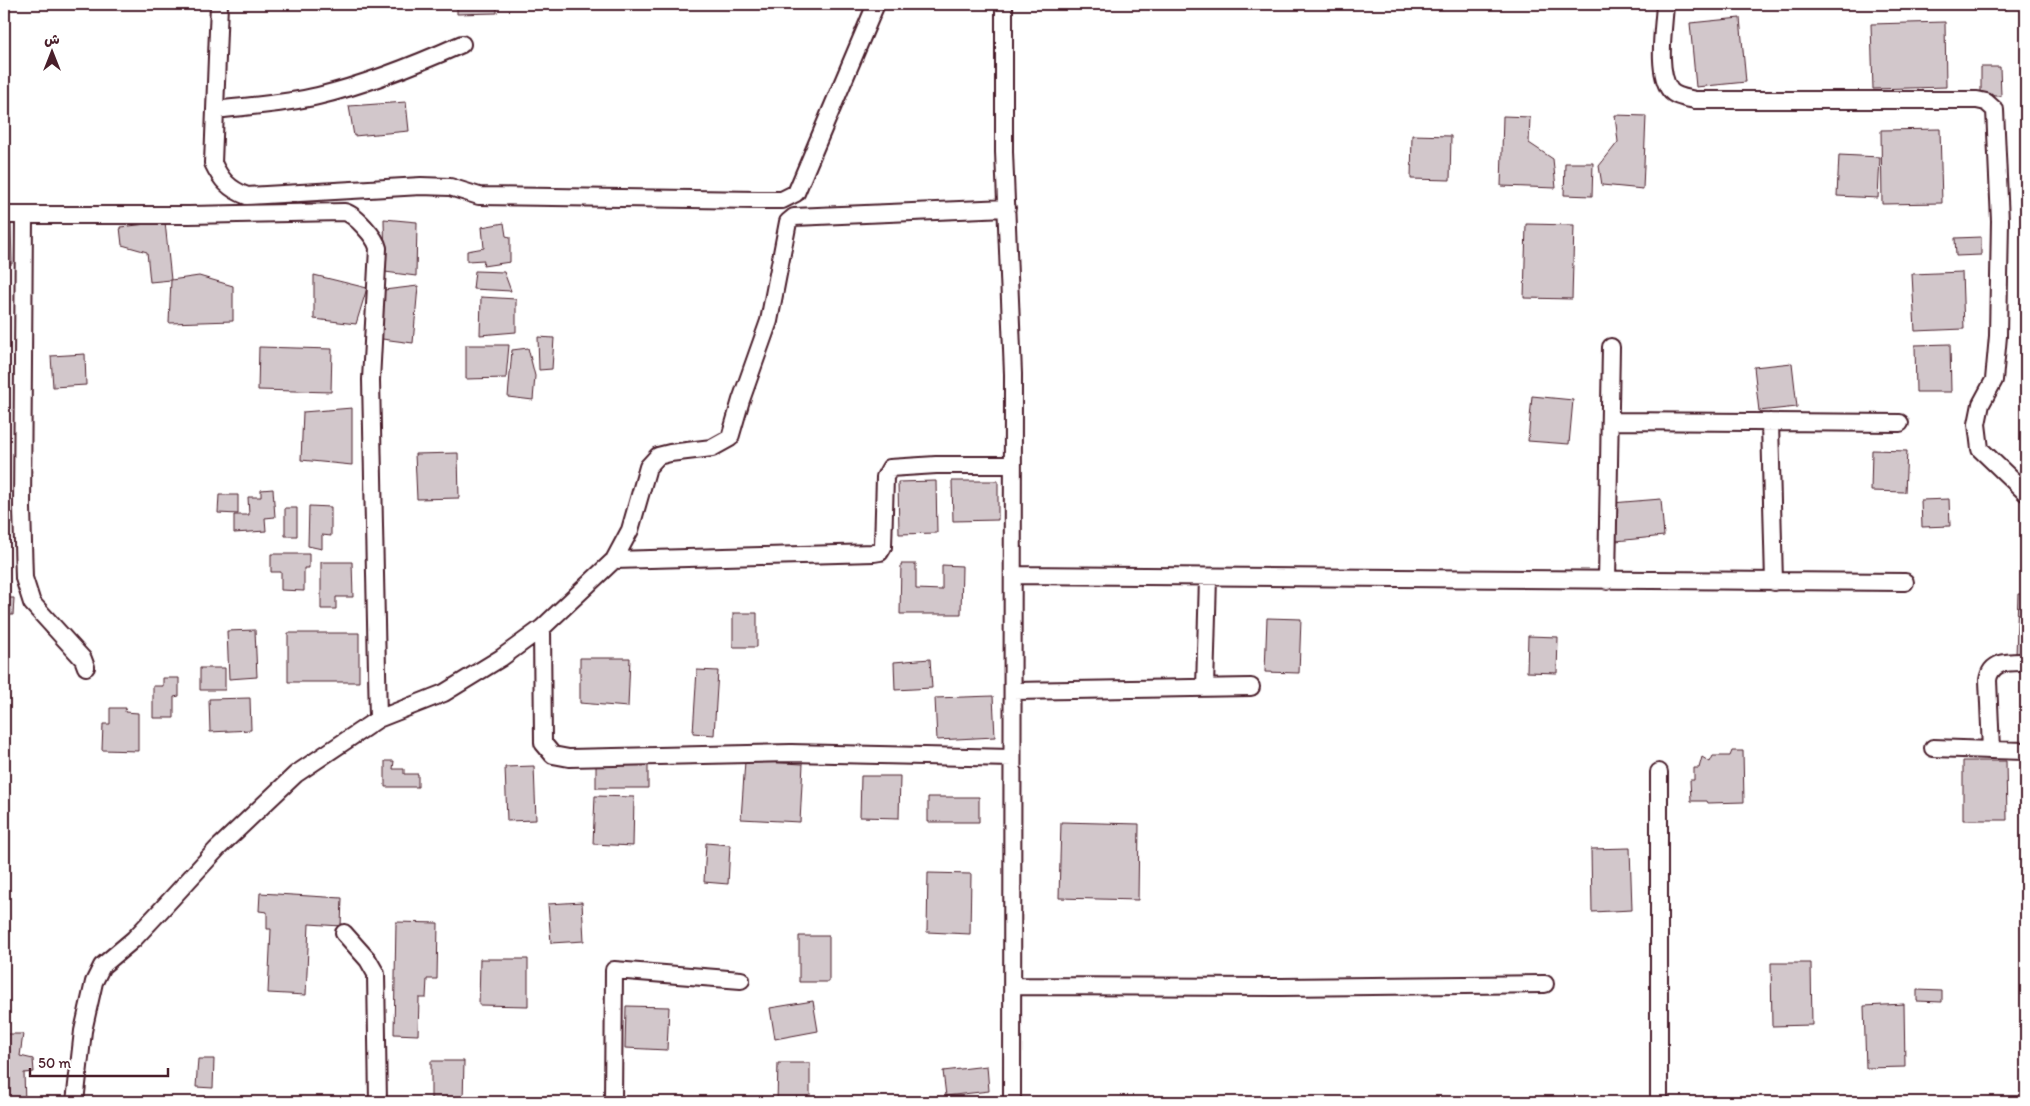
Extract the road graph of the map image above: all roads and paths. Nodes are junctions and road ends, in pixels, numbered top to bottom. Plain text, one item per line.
1 (219, 4) edge
2 (876, 4) edge
3 (1004, 4) edge
4 (1665, 4) edge
5 (462, 44) dead end
6 (215, 110) junction
7 (1007, 208) junction
8 (4, 216) edge
9 (24, 216) junction
10 (1612, 347) dead end
11 (1611, 421) junction
12 (1770, 422) junction
13 (1900, 423) dead end
14 (1012, 465) junction
15 (2026, 493) edge
16 (614, 560) junction
17 (1013, 575) junction
18 (1208, 577) junction
19 (1607, 581) junction
20 (1774, 582) junction
21 (1905, 582) dead end
22 (542, 628) junction
23 (2026, 662) edge
24 (86, 667) dead end
25 (1205, 688) junction
26 (1251, 688) dead end
27 (1013, 690) junction
28 (378, 720) junction
29 (1933, 748) dead end
30 (1991, 750) junction
31 (2026, 751) edge
32 (1012, 758) junction
33 (1658, 772) dead end
34 (344, 933) dead end
35 (741, 980) dead end
36 (1545, 984) dead end
37 (1013, 986) junction
38 (75, 1102) edge
39 (378, 1102) edge
40 (613, 1102) edge
41 (1012, 1102) edge
42 (1659, 1102) edge

1 - 6 street
2 - 6 street
3 - 7 street
4 - 15 street
5 - 6 street
7 - 14 street
7 - 16 street
8 - 9 street
9 - 24 street
9 - 28 street
10 - 11 street
11 - 12 street
11 - 19 street
12 - 13 street
12 - 20 street
14 - 16 street
14 - 17 street
16 - 22 street
17 - 18 street
17 - 27 street
18 - 19 street
18 - 25 street
19 - 20 street
20 - 21 street
22 - 28 street
22 - 32 street
23 - 30 street
25 - 26 street
25 - 27 street
27 - 32 street
28 - 38 street
29 - 30 street
30 - 31 street
32 - 37 street
33 - 42 street
34 - 39 street
35 - 40 street
36 - 37 street
37 - 41 street

